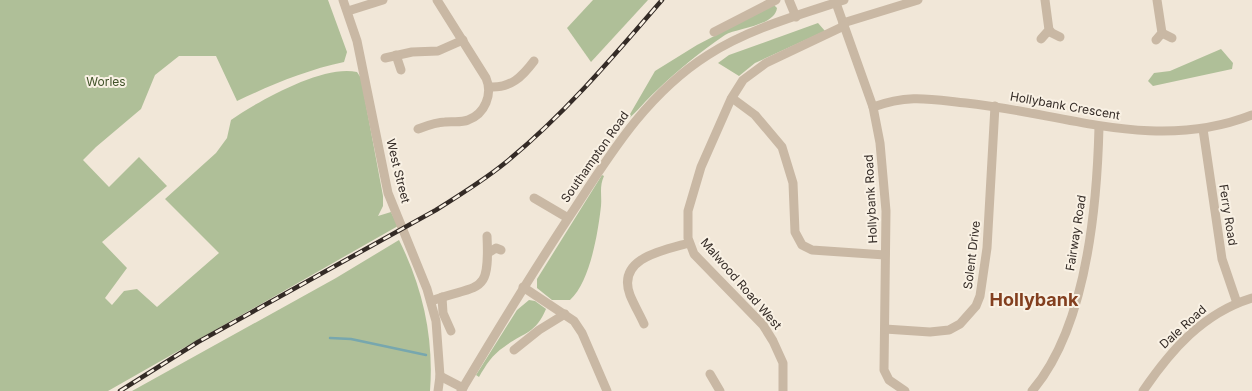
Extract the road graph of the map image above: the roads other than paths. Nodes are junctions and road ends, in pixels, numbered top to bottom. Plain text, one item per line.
1 (343, 0) edge
2 (384, 0) edge
3 (437, 0) edge
4 (776, 0) edge
5 (789, 0) edge
6 (918, 0) edge
7 (1044, 0) edge
8 (1157, 0) edge
9 (840, 1) edge
10 (348, 11) junction
11 (796, 17) junction
12 (844, 24) junction
13 (1049, 30) junction
14 (714, 32) dead end
15 (1060, 37) dead end
16 (1172, 38) dead end
17 (1041, 39) dead end
18 (463, 40) junction
19 (396, 55) junction
20 (385, 58) dead end
21 (534, 62) dead end
22 (400, 70) dead end
23 (490, 87) junction
24 (732, 98) junction
25 (995, 106) junction
26 (873, 108) junction
27 (1252, 115) edge
28 (1100, 127) junction
29 (418, 129) dead end
30 (1202, 129) junction
31 (534, 198) dead end
32 (568, 218) junction
33 (487, 236) dead end
34 (689, 243) junction
35 (501, 250) dead end
36 (488, 253) junction
37 (886, 255) junction
38 (524, 287) junction
39 (442, 297) junction
40 (1252, 298) edge
41 (431, 301) junction
42 (1237, 303) junction
43 (565, 314) junction
44 (644, 324) dead end
45 (885, 329) junction
46 (451, 331) dead end
47 (514, 350) dead end
48 (710, 374) dead end
49 (440, 376) junction
50 (714, 387) edge
51 (462, 389) edge
52 (438, 391) edge
53 (607, 391) edge
54 (783, 391) edge
55 (905, 391) edge
56 (1032, 391) edge
57 (1143, 391) edge

1 - 10 street, West Street
2 - 10 street
3 - 18 street
4 - 14 street
5 - 11 street
6 - 12 street, Malwood Road West
7 - 13 street
8 - 16 street
9 - 11 street, Southampton Road
9 - 12 street, Hollybank Road
10 - 41 street, West Street
11 - 32 street, Southampton Road
12 - 24 street, Malwood Road West
12 - 26 street, Hollybank Road
13 - 15 street
13 - 17 street
18 - 19 street
18 - 23 street
19 - 20 street
19 - 22 street
21 - 23 street
23 - 29 street
24 - 34 street, Malwood Road West
24 - 37 street
25 - 26 street, Hollybank Crescent
25 - 28 street, Hollybank Crescent
25 - 45 street, Solent Drive
26 - 37 street, Hollybank Road
27 - 30 street, Hollybank Crescent
28 - 30 street, Hollybank Crescent
28 - 56 street, Fairway Road
30 - 42 street, Ferry Road
31 - 32 street
32 - 38 street, Southampton Road
33 - 36 street
34 - 44 street
34 - 54 street, Malwood Road West
35 - 36 street
36 - 39 street
37 - 45 street, Hollybank Road
38 - 43 street
38 - 51 street, Southampton Road
39 - 41 street
39 - 46 street
40 - 42 street, Dale Road
41 - 49 street, West Street
42 - 57 street, Dale Road
43 - 47 street
43 - 53 street
45 - 55 street, Hollybank Road
48 - 50 street
49 - 51 street
49 - 52 street, West Street

